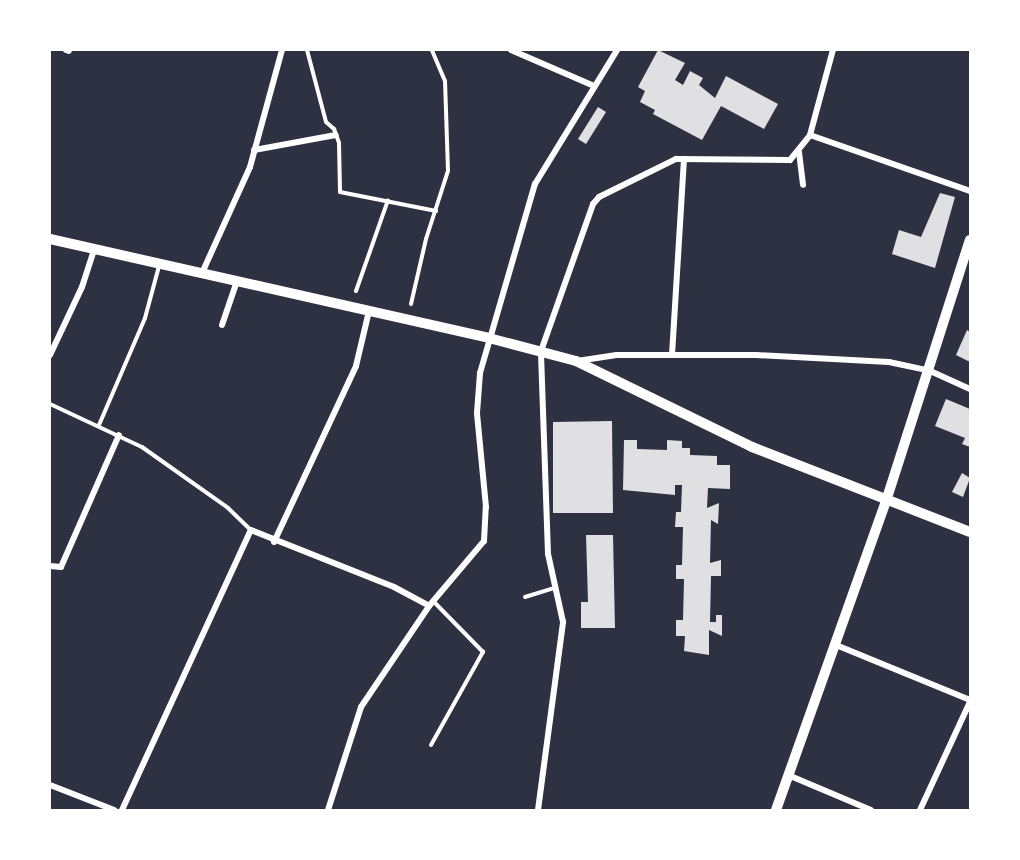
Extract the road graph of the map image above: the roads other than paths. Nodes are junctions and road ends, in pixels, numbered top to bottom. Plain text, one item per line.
1 (282, 50) edge
2 (307, 50) edge
3 (432, 50) edge
4 (511, 50) edge
5 (616, 50) edge
6 (834, 50) edge
7 (594, 86) junction
8 (336, 135) junction
9 (810, 135) junction
10 (255, 150) junction
11 (800, 152) junction
12 (684, 159) junction
13 (802, 185) dead end
14 (970, 191) edge
15 (388, 200) junction
16 (436, 211) junction
17 (50, 239) edge
18 (970, 240) edge
19 (94, 249) junction
20 (160, 263) junction
21 (202, 273) junction
22 (237, 281) junction
23 (356, 291) dead end
24 (411, 304) dead end
25 (369, 311) junction
26 (222, 325) dead end
27 (489, 338) junction
28 (541, 351) junction
29 (50, 355) edge
30 (672, 355) junction
31 (576, 361) junction
32 (928, 370) junction
33 (970, 388) edge
34 (50, 404) edge
35 (99, 424) junction
36 (119, 435) junction
37 (887, 498) junction
38 (251, 530) junction
39 (970, 532) edge
40 (274, 542) junction
41 (50, 566) edge
42 (556, 588) junction
43 (525, 597) dead end
44 (431, 604) junction
45 (836, 645) junction
46 (970, 701) edge
47 (431, 746) dead end
48 (788, 775) junction
49 (50, 785) edge
50 (114, 810) edge
51 (122, 810) edge
52 (328, 810) edge
53 (538, 810) edge
54 (776, 810) edge
55 (870, 810) edge
56 (920, 810) edge

1 - 10 street
2 - 8 lane
3 - 16 lane
4 - 7 street
5 - 7 street
6 - 9 street
7 - 27 street
8 - 10 street
8 - 15 lane
9 - 11 street
9 - 14 street
10 - 21 street
11 - 12 street
11 - 13 street
12 - 28 street
12 - 30 street
15 - 16 lane
15 - 23 lane
16 - 24 lane
17 - 19 main road
18 - 32 main road
19 - 20 main road
19 - 29 street
20 - 21 main road
20 - 35 lane
21 - 22 main road
22 - 25 main road
22 - 26 street
25 - 27 main road
25 - 40 street
27 - 28 main road
27 - 44 street
28 - 31 main road
28 - 42 street
30 - 31 street
30 - 32 street
31 - 37 main road
32 - 33 street
32 - 37 main road
34 - 35 lane
35 - 36 lane
36 - 38 lane
36 - 41 street
37 - 39 main road
37 - 45 main road
38 - 40 street
38 - 51 street
40 - 44 street
42 - 43 lane
42 - 53 street
44 - 47 lane
44 - 52 street
45 - 46 street
45 - 48 main road
46 - 56 street
48 - 54 main road
48 - 55 street
49 - 50 street

